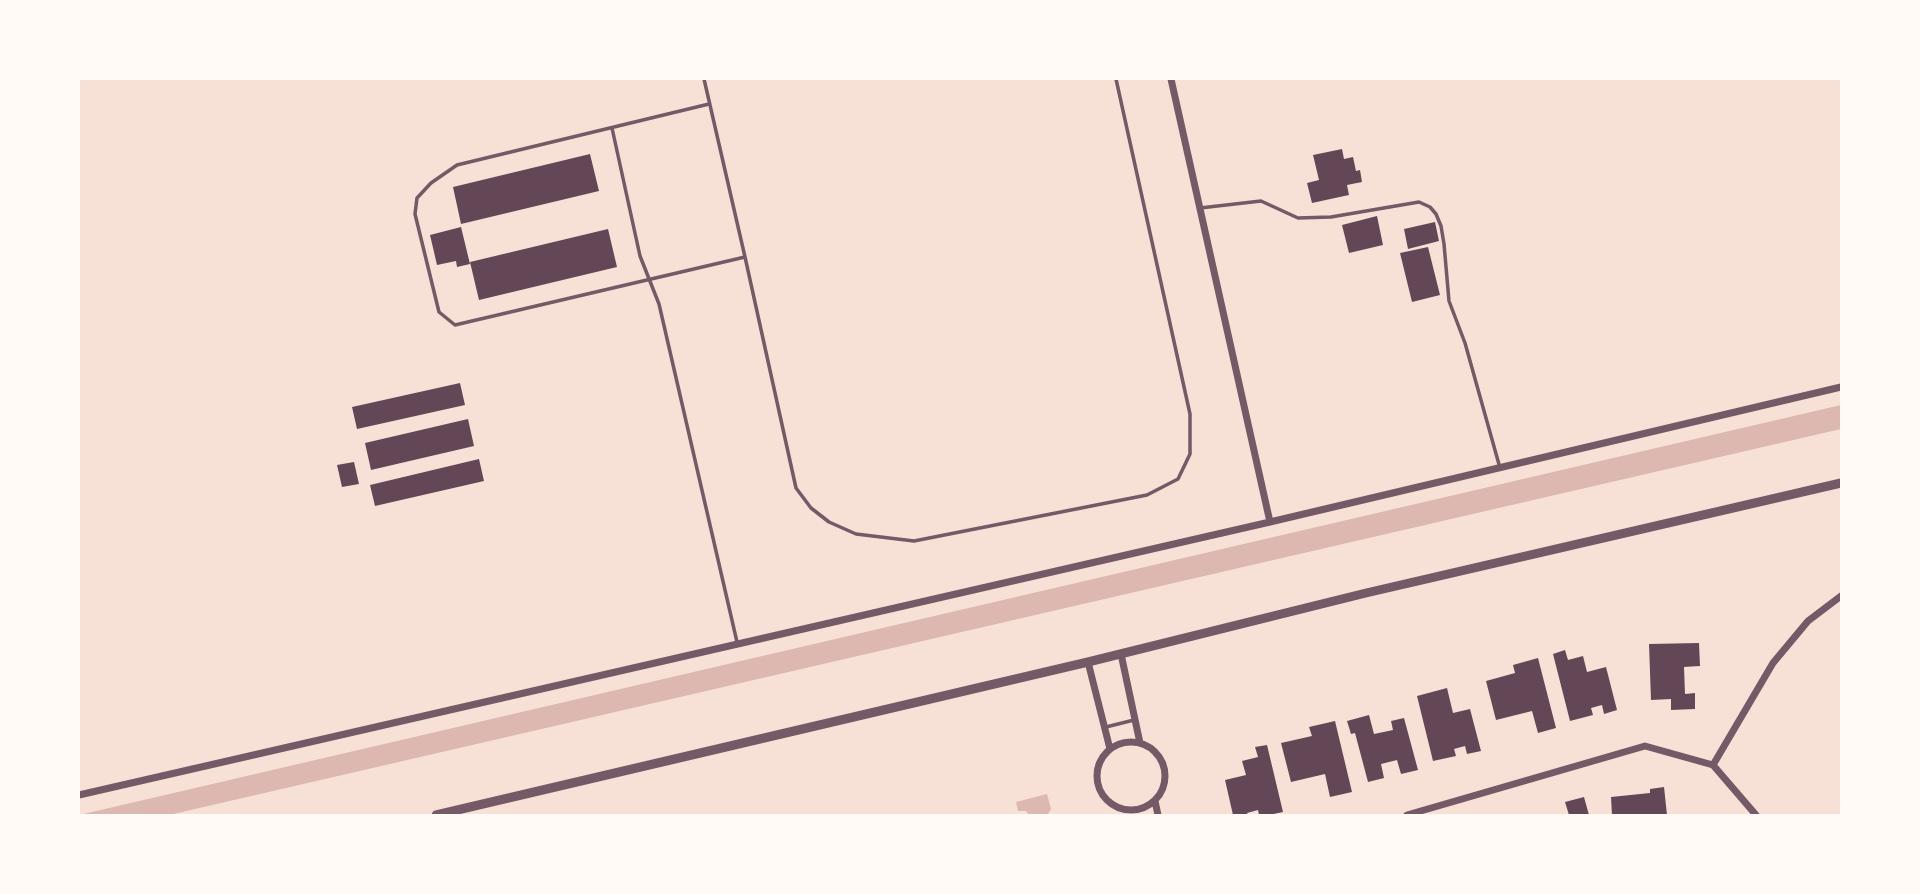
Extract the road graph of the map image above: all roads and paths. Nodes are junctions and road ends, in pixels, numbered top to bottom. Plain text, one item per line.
1 (704, 79) edge
2 (1116, 79) edge
3 (1171, 79) edge
4 (710, 104) junction
5 (612, 128) junction
6 (1200, 208) junction
7 (746, 257) junction
8 (649, 279) junction
9 (1841, 387) edge
10 (1500, 468) junction
11 (1841, 483) edge
12 (1270, 522) junction
13 (1841, 596) edge
14 (738, 644) junction
15 (1121, 654) junction
16 (1088, 662) junction
17 (1135, 720) junction
18 (1104, 728) junction
19 (1140, 744) junction
20 (1110, 749) junction
21 (1713, 765) junction
22 (79, 795) edge
23 (1155, 801) junction
24 (1123, 813) edge
25 (436, 815) edge
26 (1158, 815) edge
27 (1407, 815) edge
28 (1756, 815) edge

1 - 4 lane
2 - 7 lane
3 - 6 street
4 - 5 lane
4 - 7 lane
5 - 8 lane
5 - 8 lane
6 - 10 lane
6 - 12 street
7 - 8 lane
8 - 14 lane
9 - 10 street
10 - 12 street
11 - 15 street
12 - 14 street
13 - 21 street
14 - 22 street
15 - 16 street
15 - 17 street
16 - 18 street
16 - 25 street
17 - 18 lane
17 - 19 street
18 - 20 street
19 - 20 street
19 - 23 street
20 - 24 street
21 - 27 street
21 - 28 street
23 - 24 street
23 - 26 street

